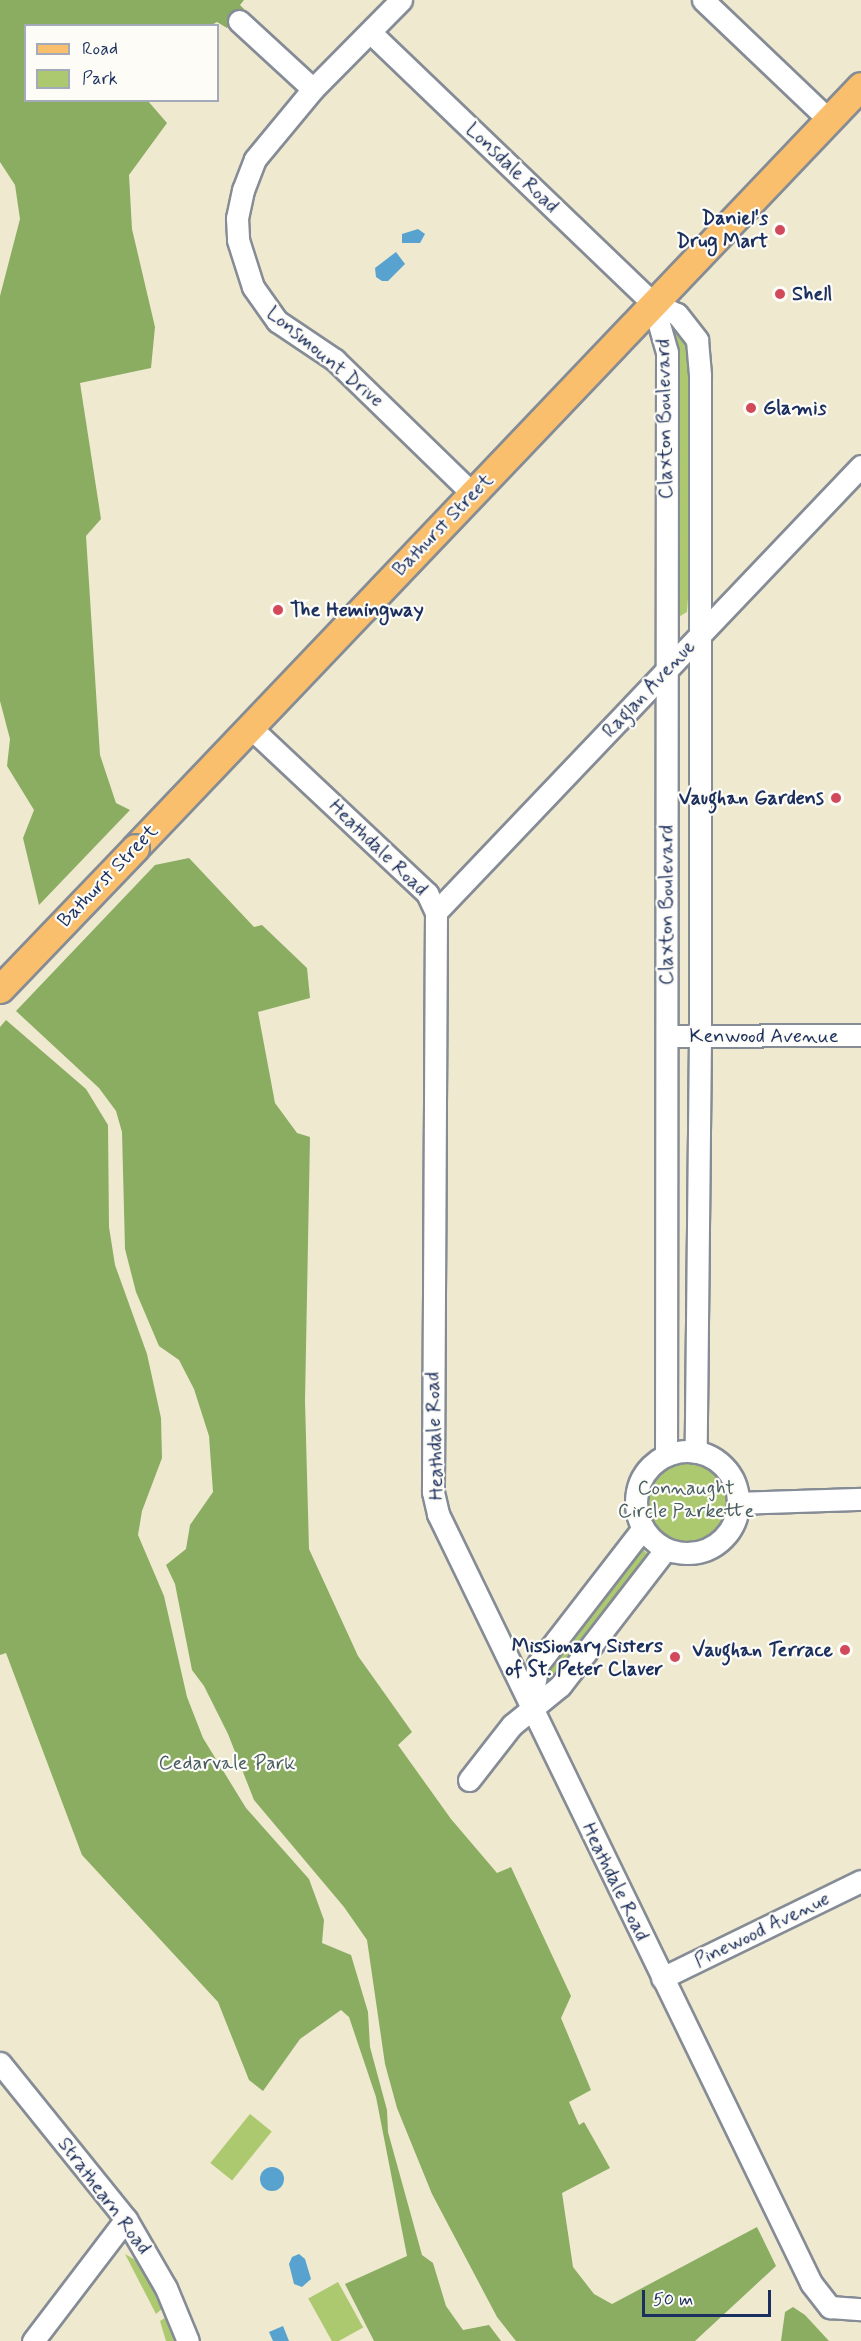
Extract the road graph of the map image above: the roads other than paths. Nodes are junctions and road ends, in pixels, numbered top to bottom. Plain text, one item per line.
1 (401, 0) edge
2 (704, 0) edge
3 (239, 21) dead end
4 (370, 32) junction
5 (861, 86) edge
6 (313, 89) junction
7 (829, 120) junction
8 (653, 303) junction
9 (861, 466) edge
10 (472, 493) junction
11 (700, 634) junction
12 (668, 668) junction
13 (250, 727) junction
14 (436, 912) junction
15 (0, 989) edge
16 (861, 1035) edge
17 (667, 1036) junction
18 (700, 1036) junction
19 (696, 1452) junction
20 (666, 1455) junction
21 (861, 1499) edge
22 (738, 1503) junction
23 (642, 1528) junction
24 (666, 1549) junction
25 (530, 1708) junction
26 (470, 1780) dead end
27 (861, 1881) edge
28 (662, 1978) junction
29 (0, 2063) edge
30 (126, 2219) junction
31 (861, 2309) edge
32 (33, 2341) edge
33 (188, 2341) edge

1 - 4 street, Lonsmount Drive
2 - 7 street
3 - 6 street
4 - 6 street, Lonsmount Drive
4 - 8 street, Lonsdale Road
5 - 7 main road, Bathurst Street
6 - 10 street, Lonsmount Drive
7 - 8 main road, Bathurst Street
8 - 10 main road, Bathurst Street
8 - 11 street, Claxton Boulevard
8 - 12 street, Claxton Boulevard
9 - 11 street, Raglan Avenue
10 - 13 main road, Bathurst Street
11 - 12 street, Raglan Avenue
11 - 18 street, Claxton Boulevard
12 - 14 street, Raglan Avenue
12 - 17 street, Claxton Boulevard
13 - 14 street, Heathdale Road
13 - 15 main road, Bathurst Street, bridge
14 - 25 street, Heathdale Road
16 - 18 street, Kenwood Avenue
17 - 18 street, Kenwood Avenue
17 - 20 street, Claxton Boulevard
18 - 19 street, Claxton Boulevard
19 - 20 street
19 - 22 street
20 - 23 street
21 - 22 street
22 - 24 street
23 - 24 street
23 - 25 street
24 - 25 street
25 - 26 street
25 - 28 street, Heathdale Road
27 - 28 street, Pinewood Avenue
28 - 31 street, Heathdale Road
29 - 30 street, Strathearn Road
30 - 32 street
30 - 33 street, Strathearn Road

